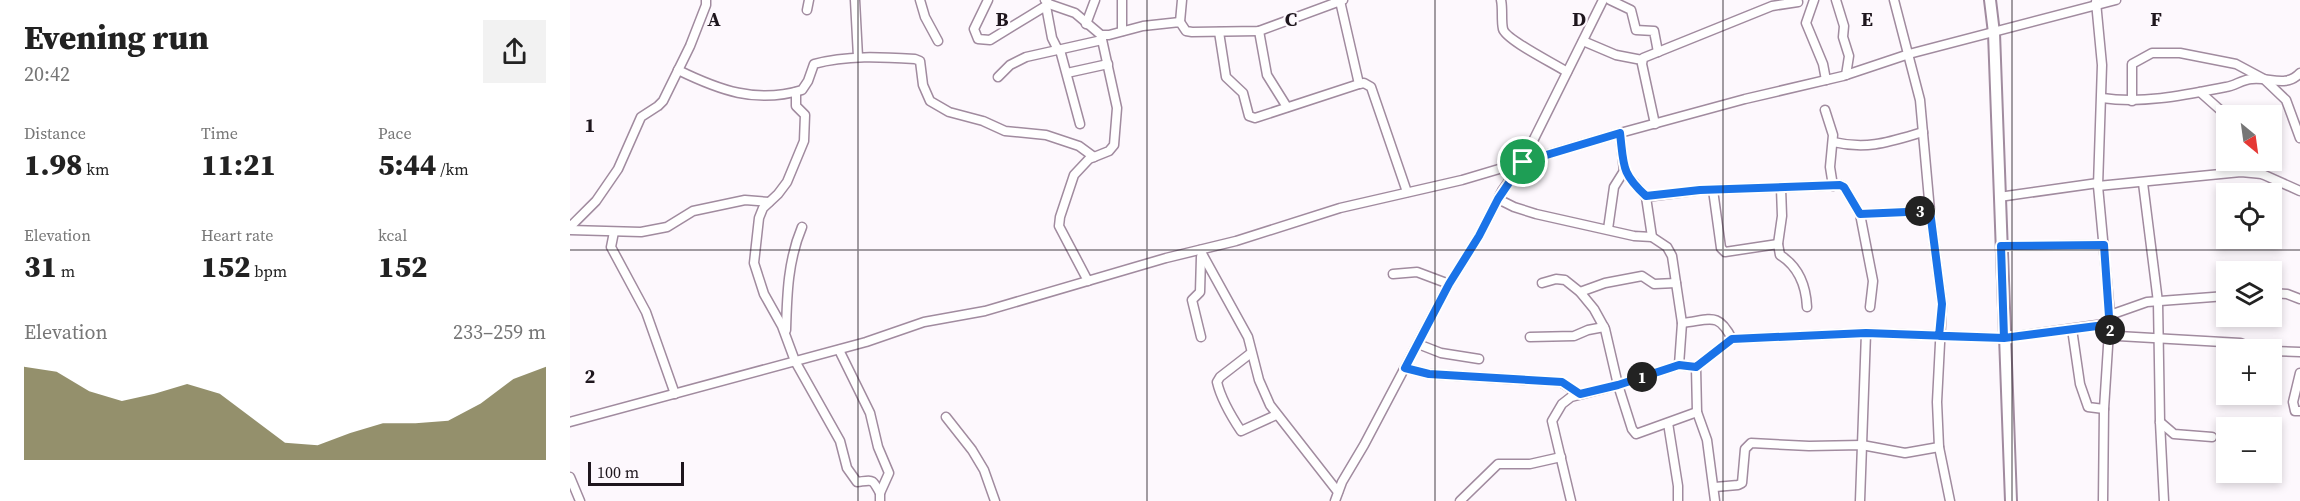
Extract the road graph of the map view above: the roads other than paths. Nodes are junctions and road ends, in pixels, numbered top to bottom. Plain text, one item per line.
1 (707, 0) edge
2 (808, 0) edge
3 (855, 0) edge
4 (920, 0) edge
5 (988, 0) edge
6 (1095, 0) edge
7 (1122, 0) edge
8 (1182, 0) edge
9 (1501, 0) edge
10 (1603, 0) edge
11 (1610, 0) edge
12 (1814, 0) edge
13 (1836, 0) edge
14 (1894, 0) edge
15 (1990, 0) edge
16 (2116, 0) edge
17 (1341, 1) edge
18 (1798, 1) edge
19 (2096, 2) edge
20 (1047, 3) edge
21 (807, 10) dead end
22 (1806, 18) junction
23 (1180, 22) junction
24 (1086, 24) junction
25 (1122, 31) junction
26 (1259, 31) junction
27 (1219, 32) junction
28 (1994, 33) junction
29 (1101, 37) junction
30 (938, 40) dead end
31 (1583, 41) junction
32 (1059, 50) junction
33 (1658, 52) junction
34 (1909, 54) junction
35 (858, 57) junction
36 (1642, 60) junction
37 (1108, 64) junction
38 (678, 70) junction
39 (1567, 72) junction
40 (1067, 73) junction
41 (2300, 73) edge
42 (1846, 75) junction
43 (998, 77) dead end
44 (2264, 79) junction
45 (1826, 80) junction
46 (1359, 84) junction
47 (796, 92) junction
48 (2200, 92) junction
49 (2102, 98) junction
50 (2132, 101) junction
51 (2216, 106) edge
52 (1287, 107) junction
53 (1825, 110) dead end
54 (2290, 113) junction
55 (2300, 118) edge
56 (1080, 124) dead end
57 (1655, 124) junction
58 (1923, 132) junction
59 (1620, 133) junction
60 (2300, 138) edge
61 (1833, 142) junction
62 (1094, 157) junction
63 (1523, 162) junction
64 (1624, 171) junction
65 (2260, 171) edge
66 (2262, 174) junction
67 (2143, 183) junction
68 (2098, 184) junction
69 (1833, 186) junction
70 (1781, 188) junction
71 (2300, 188) edge
72 (1713, 190) junction
73 (1407, 192) junction
74 (1646, 196) junction
75 (2000, 197) junction
76 (1498, 199) junction
77 (769, 202) junction
78 (1930, 211) junction
79 (1860, 214) junction
80 (802, 227) dead end
81 (570, 229) edge
82 (1608, 229) junction
83 (614, 232) junction
84 (1652, 237) junction
85 (1778, 244) junction
86 (2104, 245) junction
87 (2001, 246) junction
88 (1201, 252) junction
89 (1393, 274) dead end
90 (1088, 280) junction
91 (1542, 283) dead end
92 (1676, 283) junction
93 (1449, 284) junction
94 (1580, 292) junction
95 (2282, 294) edge
96 (2216, 297) edge
97 (2300, 299) edge
98 (2158, 302) junction
99 (1807, 307) dead end
100 (1869, 307) dead end
101 (2110, 315) junction
102 (1682, 323) junction
103 (1604, 327) junction
104 (2072, 329) junction
105 (2110, 331) junction
106 (1866, 333) junction
107 (786, 334) junction
108 (1939, 336) junction
109 (1201, 337) dead end
110 (1530, 337) dead end
111 (2004, 338) junction
112 (1732, 339) junction
113 (2158, 340) junction
114 (2216, 342) edge
115 (1418, 344) junction
116 (839, 350) junction
117 (2282, 351) edge
118 (2300, 352) edge
119 (1251, 353) junction
120 (1479, 359) dead end
121 (795, 361) junction
122 (1679, 365) junction
123 (1696, 367) junction
124 (1405, 368) junction
125 (2300, 373) edge
126 (1618, 385) junction
127 (675, 394) junction
128 (1580, 394) junction
129 (2104, 409) junction
130 (2300, 411) edge
131 (1697, 412) junction
132 (1276, 416) junction
133 (946, 417) dead end
134 (570, 422) edge
135 (2160, 422) junction
136 (1668, 423) junction
137 (2212, 438) dead end
138 (1862, 445) junction
139 (1939, 447) junction
140 (1561, 457) junction
141 (570, 477) edge
142 (1715, 487) junction
143 (880, 497) edge
144 (1337, 497) edge
145 (580, 501) edge
146 (995, 501) edge
147 (1460, 501) edge
148 (1571, 501) edge
149 (1678, 501) edge
150 (1715, 501) edge
151 (1860, 501) edge
152 (1950, 501) edge
153 (2011, 501) edge
154 (2104, 501) edge
155 (2164, 501) edge

1 - 38 street
2 - 21 street
3 - 35 street
4 - 30 street
5 - 20 street
6 - 24 street
7 - 25 street
8 - 23 street
9 - 39 street
10 - 31 street
11 - 33 street
12 - 22 street
13 - 42 street
14 - 34 street
15 - 28 main road
16 - 19 street
17 - 26 street
17 - 46 street
18 - 22 street
18 - 33 street
19 - 28 street
19 - 49 street
20 - 24 street
20 - 32 street
22 - 45 street
23 - 25 street
23 - 27 street
24 - 29 street
25 - 29 street
26 - 27 street
26 - 52 street
27 - 52 street
28 - 34 street
28 - 75 main road
29 - 32 street
29 - 37 street
31 - 36 street
31 - 39 street
32 - 40 street
32 - 43 street
33 - 36 street
34 - 42 street
34 - 58 street
35 - 47 street
35 - 62 street
36 - 57 street
37 - 40 street
37 - 62 street
38 - 47 street
38 - 81 street
39 - 63 street
40 - 56 street
41 - 44 street
42 - 45 street
44 - 48 street
44 - 50 street
44 - 54 street
45 - 57 street
46 - 52 street
46 - 73 street
47 - 77 street
48 - 50 street
48 - 51 street
49 - 50 street
49 - 68 street
53 - 61 street
54 - 55 street
54 - 60 street
57 - 59 street
58 - 61 street
58 - 78 street
59 - 63 street
59 - 64 street
61 - 69 street
62 - 90 street
63 - 73 street
63 - 76 street
64 - 74 street
64 - 82 street
65 - 66 street
66 - 67 street
66 - 71 street
67 - 68 street
67 - 98 street
68 - 75 street
68 - 86 street
69 - 70 street
69 - 79 street
70 - 72 street
70 - 85 street
72 - 74 street
72 - 85 street
73 - 88 street
74 - 84 street
75 - 87 main road
76 - 82 street
76 - 93 street
77 - 83 street
77 - 107 street
78 - 79 street
78 - 108 street
79 - 100 street
80 - 107 street
81 - 83 street
82 - 84 street
83 - 127 street
84 - 92 street
85 - 99 street
86 - 87 street
86 - 101 street
87 - 111 main road
88 - 90 street
88 - 109 street
88 - 119 street
89 - 93 street
90 - 116 street
91 - 94 street
92 - 94 street
92 - 102 street
93 - 115 street
94 - 103 street
95 - 97 street
96 - 98 street
98 - 101 street
98 - 113 street
101 - 105 street
102 - 112 street
102 - 122 street
103 - 110 street
103 - 126 street
104 - 105 street
104 - 111 street
104 - 129 street
105 - 113 street
105 - 129 street
106 - 108 street
106 - 112 street
106 - 138 street
107 - 121 street
108 - 111 street
108 - 139 street
111 - 153 main road
112 - 123 street
113 - 114 street
113 - 135 street
115 - 120 street
115 - 124 street
116 - 121 street
116 - 143 street
117 - 118 street
119 - 132 street
119 - 132 street
121 - 127 street
121 - 143 street
122 - 123 street
122 - 126 street
123 - 131 street
124 - 128 street
124 - 144 street
125 - 130 street
126 - 128 street
126 - 136 street
127 - 134 street
128 - 140 street
129 - 154 street
131 - 136 street
131 - 142 street
132 - 144 street
133 - 146 street
135 - 137 street
135 - 155 street
136 - 149 street
138 - 139 street
138 - 142 street
138 - 151 street
139 - 152 street
140 - 147 street
140 - 148 street
141 - 145 street
142 - 150 street

